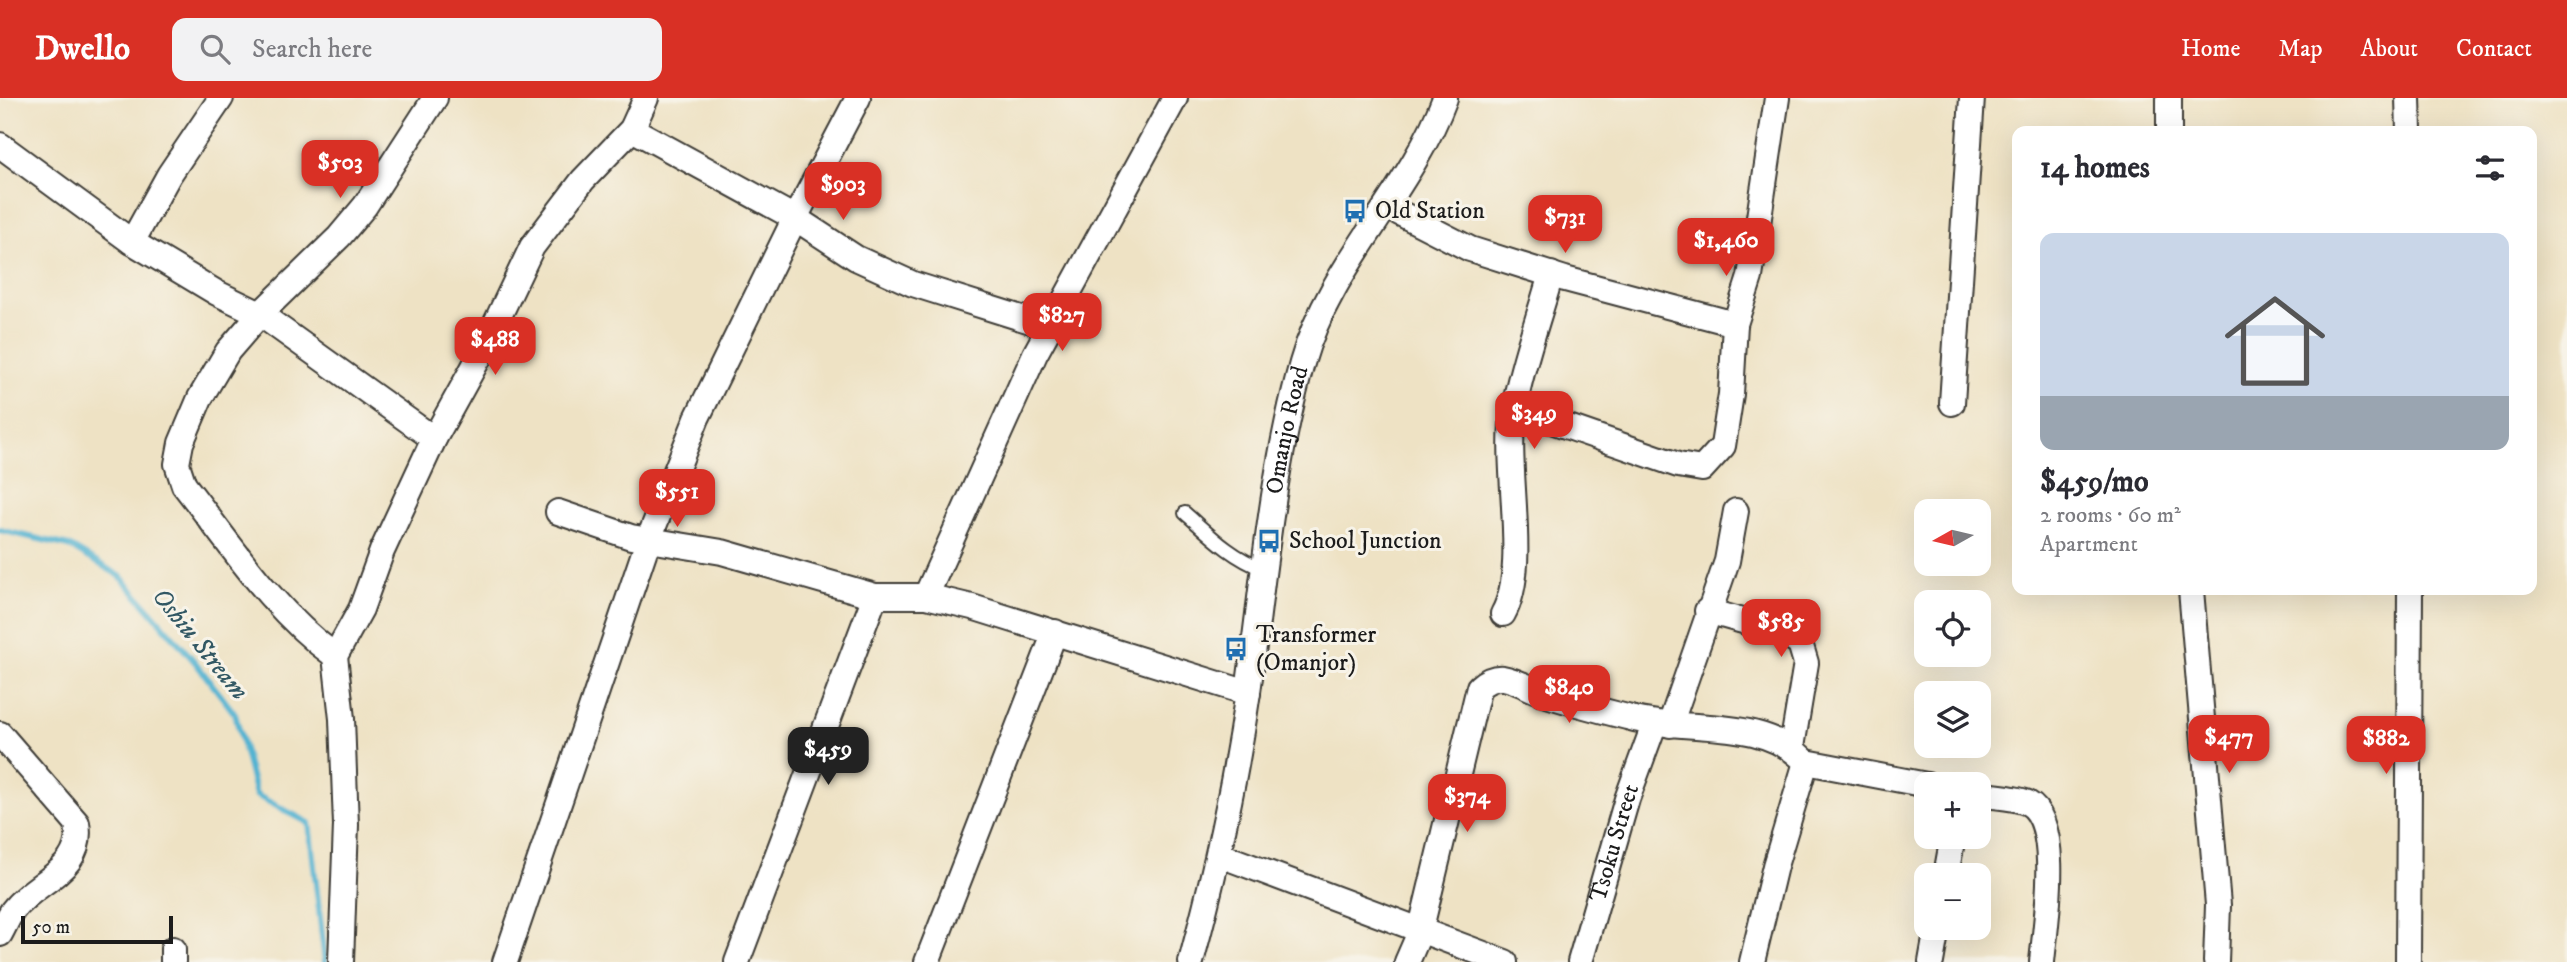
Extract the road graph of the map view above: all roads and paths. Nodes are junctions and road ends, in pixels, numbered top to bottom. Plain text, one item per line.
1 (221, 98) edge
2 (435, 98) edge
3 (646, 98) edge
4 (858, 98) edge
5 (1175, 98) edge
6 (1445, 98) edge
7 (1777, 98) edge
8 (1972, 98) edge
9 (2169, 98) edge
10 (2409, 98) edge
11 (2169, 126) edge
12 (2409, 126) edge
13 (632, 129) junction
14 (0, 145) edge
15 (1388, 207) junction
16 (795, 218) junction
17 (132, 242) junction
18 (1551, 274) junction
19 (260, 314) junction
20 (1735, 324) junction
21 (1050, 327) junction
22 (1952, 403) dead end
23 (1514, 408) junction
24 (434, 439) junction
25 (1736, 511) dead end
26 (558, 512) dead end
27 (1185, 513) dead end
28 (648, 541) junction
29 (1263, 569) junction
30 (2191, 595) edge
31 (2410, 595) edge
32 (875, 596) junction
33 (926, 596) junction
34 (1707, 611) junction
35 (1503, 614) dead end
36 (1055, 632) junction
37 (335, 656) junction
38 (1248, 694) junction
39 (1662, 725) junction
40 (0, 734) edge
41 (1799, 754) junction
42 (1914, 782) edge
43 (1991, 796) edge
44 (1220, 855) junction
45 (1420, 932) junction
46 (0, 934) edge
47 (1935, 940) edge
48 (341, 962) edge
49 (505, 962) edge
50 (737, 962) edge
51 (927, 962) edge
52 (1191, 962) edge
53 (1407, 962) edge
54 (1506, 962) edge
55 (1580, 962) edge
56 (1752, 962) edge
57 (1931, 962) edge
58 (2042, 962) edge
59 (2216, 962) edge
60 (2408, 962) edge

1 - 17 street
2 - 19 street
3 - 13 street
4 - 16 street
5 - 21 street
6 - 15 street, Omanjo Road
7 - 20 street
8 - 22 street
9 - 11 street
10 - 12 street
13 - 16 street
13 - 24 street
14 - 17 street
15 - 18 street
15 - 29 street, Omanjo Road
16 - 21 street
16 - 28 street
17 - 19 street
18 - 20 street
18 - 23 street
19 - 24 street
19 - 37 street
20 - 23 street
21 - 33 street
23 - 35 street
24 - 37 street
25 - 34 street, Tsoku Street
26 - 28 street
27 - 29 lane
28 - 32 street
28 - 49 street
29 - 38 street, Omanjo Road
30 - 59 street
31 - 60 street
32 - 33 street
32 - 50 street
33 - 36 street
34 - 39 street, Tsoku Street
34 - 41 street
36 - 38 street
36 - 51 street
37 - 48 street
38 - 44 street, Omanjo Road
39 - 41 street
39 - 45 street
39 - 55 street, Tsoku Street
40 - 46 street
41 - 42 street
41 - 56 street
43 - 58 street
44 - 45 street
44 - 52 street, Omanjo Road
45 - 53 street
45 - 54 street
47 - 57 street

